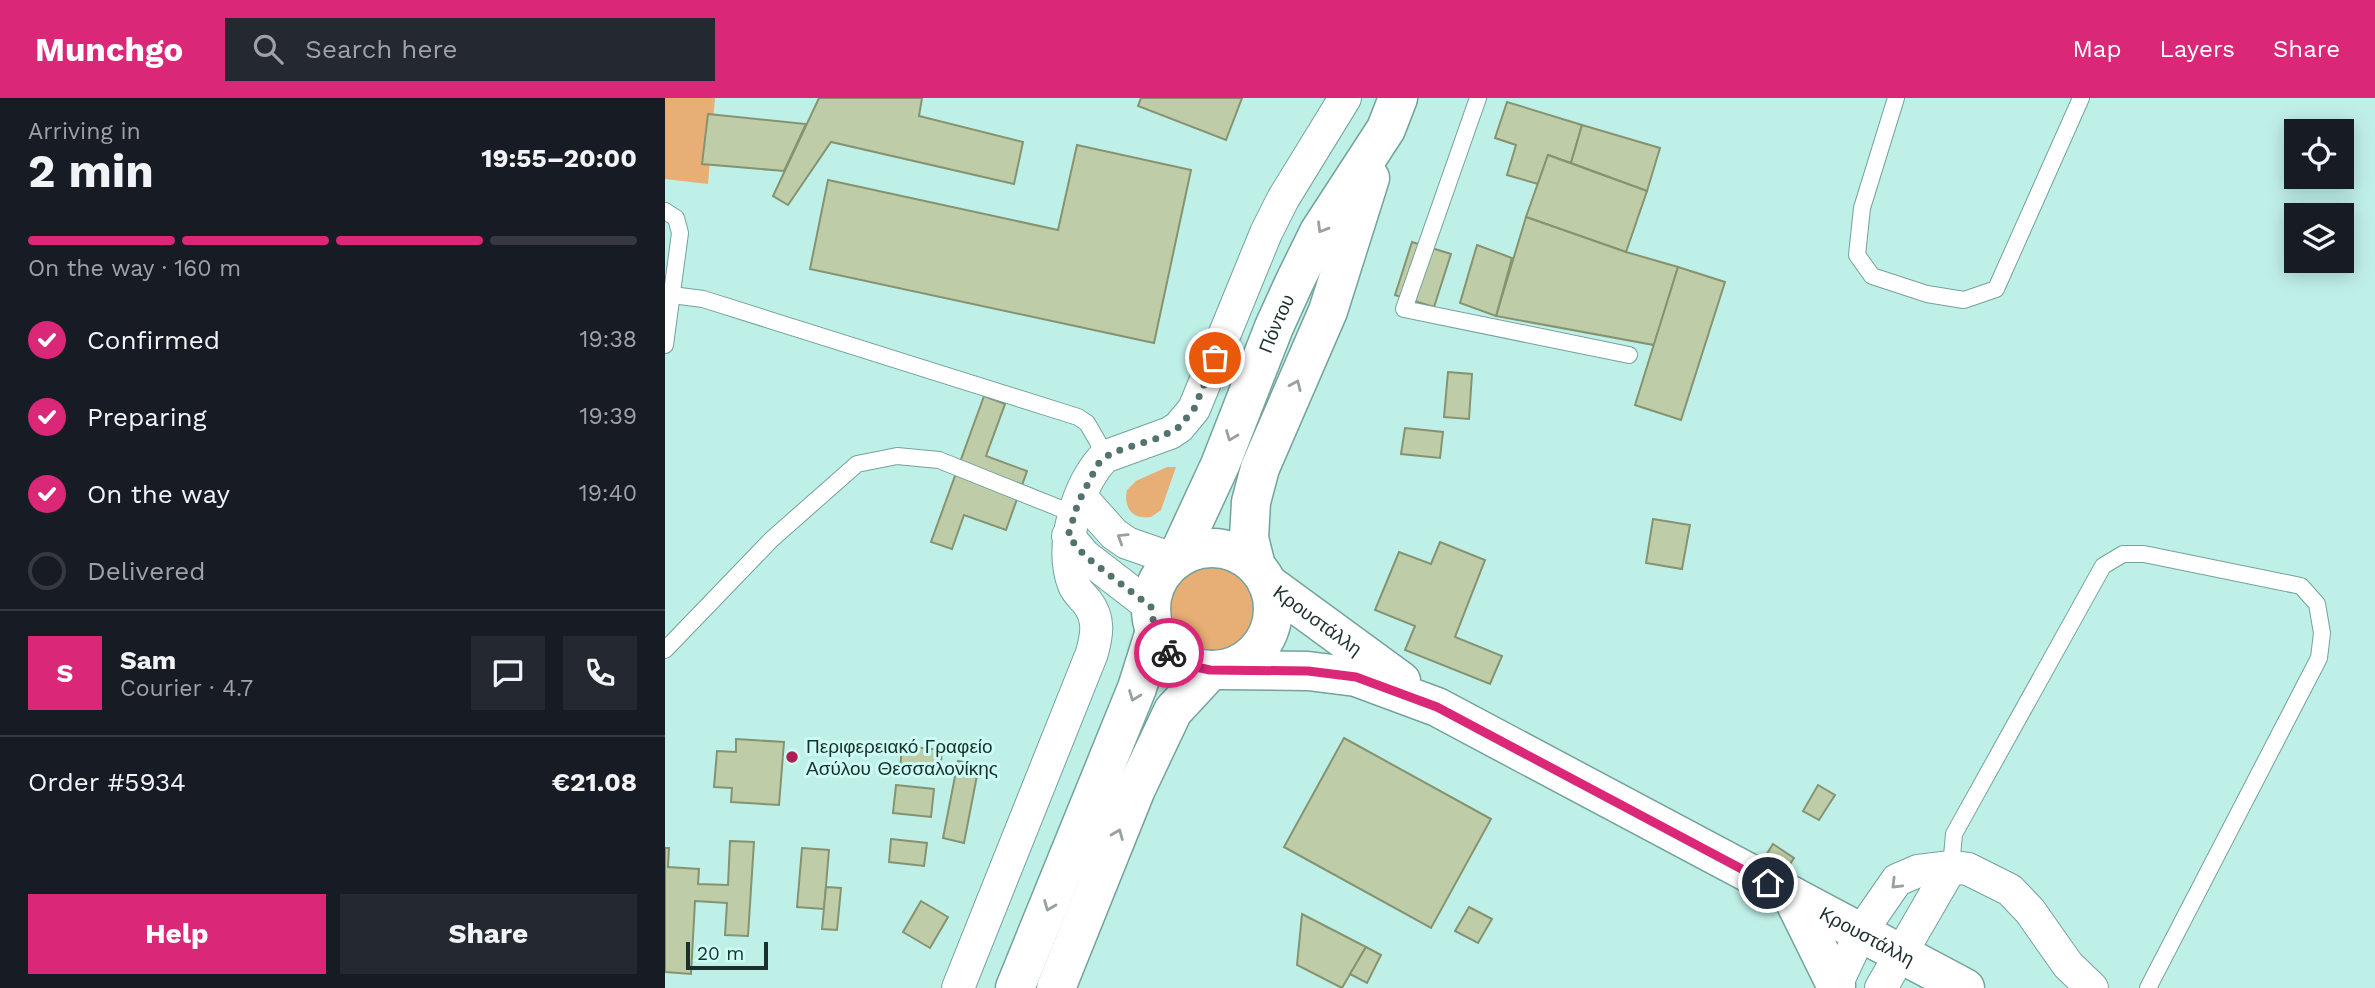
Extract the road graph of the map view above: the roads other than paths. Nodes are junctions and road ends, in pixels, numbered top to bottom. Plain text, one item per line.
1 (1345, 98) edge
2 (1479, 98) edge
3 (1896, 98) edge
4 (2081, 98) edge
5 (1392, 113) edge
6 (665, 211) edge
7 (672, 295) junction
8 (665, 345) edge
9 (1629, 355) dead end
10 (1106, 456) junction
11 (1075, 516) junction
12 (1175, 560) junction
13 (1261, 575) junction
14 (1153, 619) junction
15 (665, 650) edge
16 (1215, 670) junction
17 (1437, 707) junction
18 (1951, 867) junction
19 (1792, 896) junction
20 (1861, 932) junction
21 (1901, 954) junction
22 (1837, 987) edge
23 (958, 988) edge
24 (1015, 988) edge
25 (1056, 988) edge
26 (1881, 988) edge
27 (1965, 988) edge
28 (2092, 988) edge
29 (2148, 988) edge

1 - 10 street
2 - 9 lane
3 - 4 lane
5 -> 12 street, Πόντου
13 -> 5 street
6 - 7 lane
7 - 8 lane
7 - 10 lane
10 - 11 street
12 -> 11 street
11 - 14 street
11 - 15 lane
11 - 23 street
12 - 13 street
12 - 14 street
13 - 16 street
13 - 17 street, Κρουστάλλη
14 - 16 street
14 -> 24 street
16 - 17 street, Κρουστάλλη
25 -> 16 street
17 - 19 street, Κρουστάλλη
18 -> 20 street
18 - 21 street
18 - 28 street
18 - 29 lane
19 - 20 street, Κρουστάλλη
19 - 22 street
20 - 21 street, Κρουστάλλη
20 - 22 street
21 - 26 street
21 - 27 street, Κρουστάλλη

